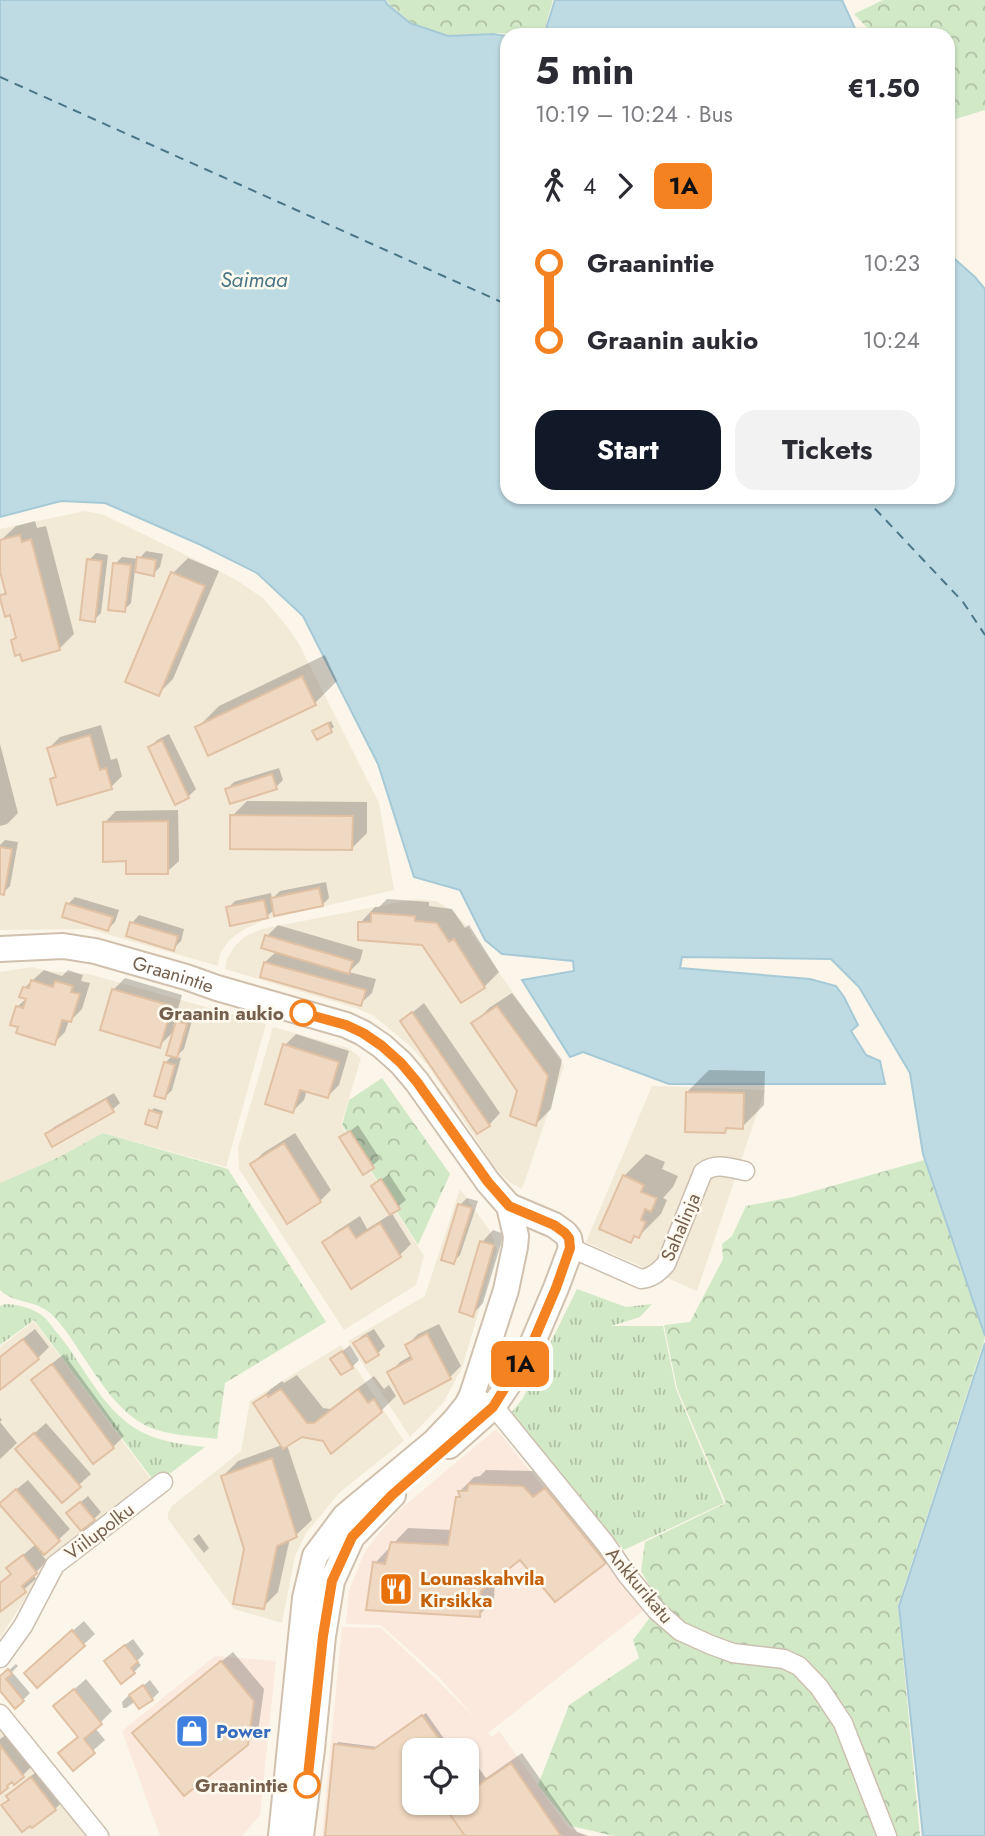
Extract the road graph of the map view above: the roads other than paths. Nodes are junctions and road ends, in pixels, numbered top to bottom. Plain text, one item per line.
1 (0, 949) edge
2 (745, 1171) dead end
3 (509, 1206) junction
4 (570, 1248) junction
5 (483, 1401) junction
6 (163, 1482) dead end
7 (0, 1658) edge
8 (0, 1714) edge
9 (99, 1836) edge
10 (281, 1836) edge
11 (301, 1836) edge
12 (887, 1836) edge

1 - 3 street, Graanintie
2 - 4 street, Sahalinja
3 - 4 street, Graanintie
3 - 5 street, Graanintie
4 - 5 street, Graanintie
5 - 10 street, Graanintie
5 - 11 street, Graanintie
5 - 12 street, Ankkurikatu
6 - 7 street, Viilupolku
8 - 9 street

